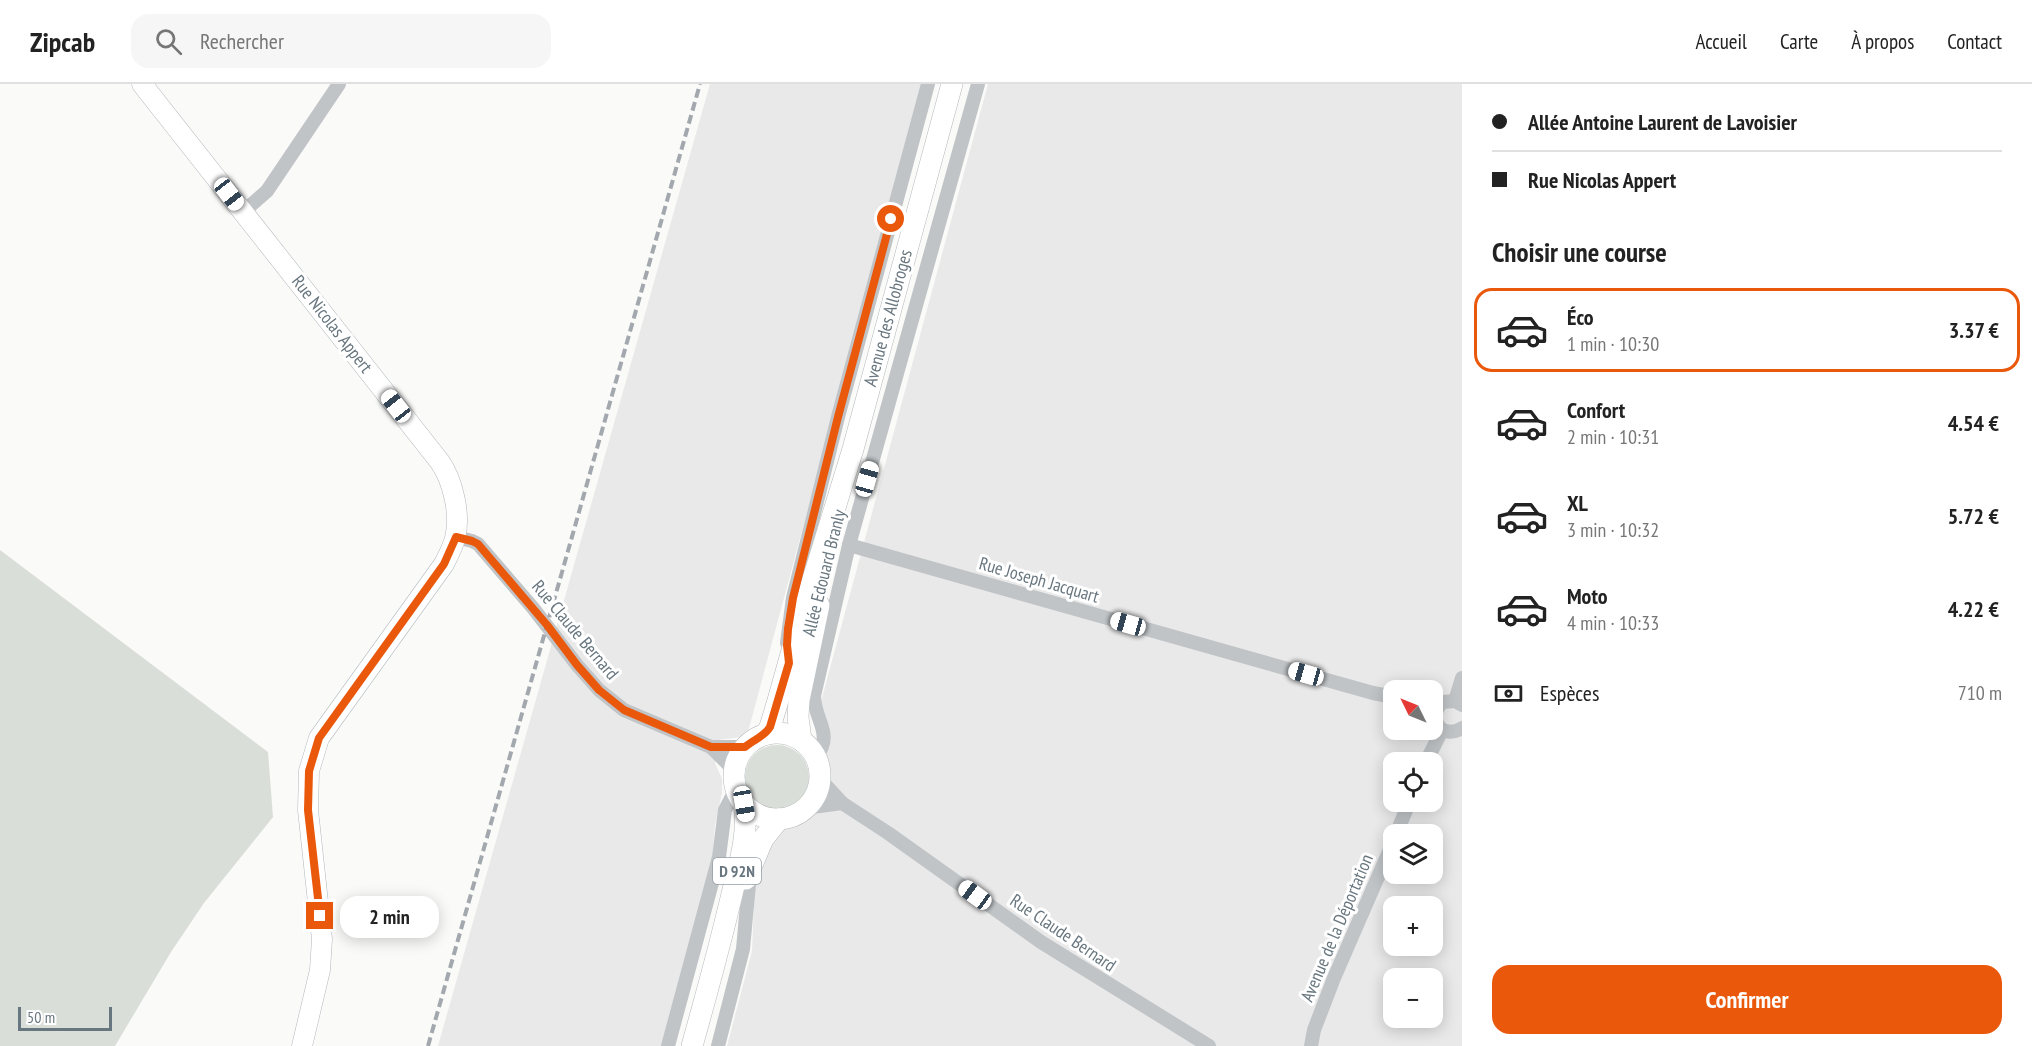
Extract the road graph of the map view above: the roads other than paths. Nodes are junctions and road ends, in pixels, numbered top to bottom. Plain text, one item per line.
1 (142, 84) edge
2 (339, 84) edge
3 (928, 84) edge
4 (952, 84) edge
5 (978, 84) edge
6 (243, 212) junction
7 (853, 449) junction
8 (456, 537) junction
9 (849, 545) junction
10 (798, 606) junction
11 (797, 669) junction
12 (1462, 678) edge
13 (1383, 695) edge
14 (1443, 702) edge
15 (1459, 703) edge
16 (1462, 728) edge
17 (1443, 730) edge
18 (766, 734) junction
19 (801, 740) junction
20 (711, 747) junction
21 (745, 747) junction
22 (816, 758) junction
23 (820, 779) junction
24 (738, 787) junction
25 (842, 803) junction
26 (805, 808) junction
27 (779, 819) junction
28 (1383, 865) edge
29 (746, 878) junction
30 (722, 938) junction
31 (1314, 1030) junction
32 (302, 1046) edge
33 (668, 1046) edge
34 (692, 1046) edge
35 (718, 1046) edge
36 (1209, 1046) edge
37 (1300, 1046) edge
38 (1311, 1046) edge

1 - 6 street, Rue Nicolas Appert
2 - 6 street
3 - 10 street
4 - 7 main road, Avenue des Allobroges
5 - 9 street, Allée Edouard Branly
6 - 8 street, Rue Nicolas Appert
7 - 10 main road, Avenue des Allobroges
7 - 11 main road, Avenue des Allobroges
8 - 20 street, Rue Claude Bernard
8 - 32 street, Rue Nicolas Appert
9 - 13 street, Rue Joseph Jacquart
9 - 22 street, Allée Edouard Branly
10 - 11 main road, Avenue des Allobroges
11 - 18 main road, Avenue des Allobroges
11 - 19 main road, Avenue des Allobroges
12 - 15 street
14 - 15 street
16 - 17 street
18 - 19 main road
18 - 21 main road
19 - 22 main road
20 - 21 street, Rue Claude Bernard
20 - 24 street, Rue Claude Bernard
21 - 24 main road
22 - 23 main road
23 - 25 street, Rue Claude Bernard
23 - 26 main road
24 - 27 main road
24 - 30 main road, D 92N
24 - 33 street
25 - 26 street
25 - 36 street, Rue Claude Bernard
26 - 27 main road
27 - 29 main road, D 92N
28 - 31 street, Avenue de la Déportation
29 - 30 main road, D 92N
29 - 35 street
30 - 34 main road, D 92N
31 - 37 street
31 - 38 street

